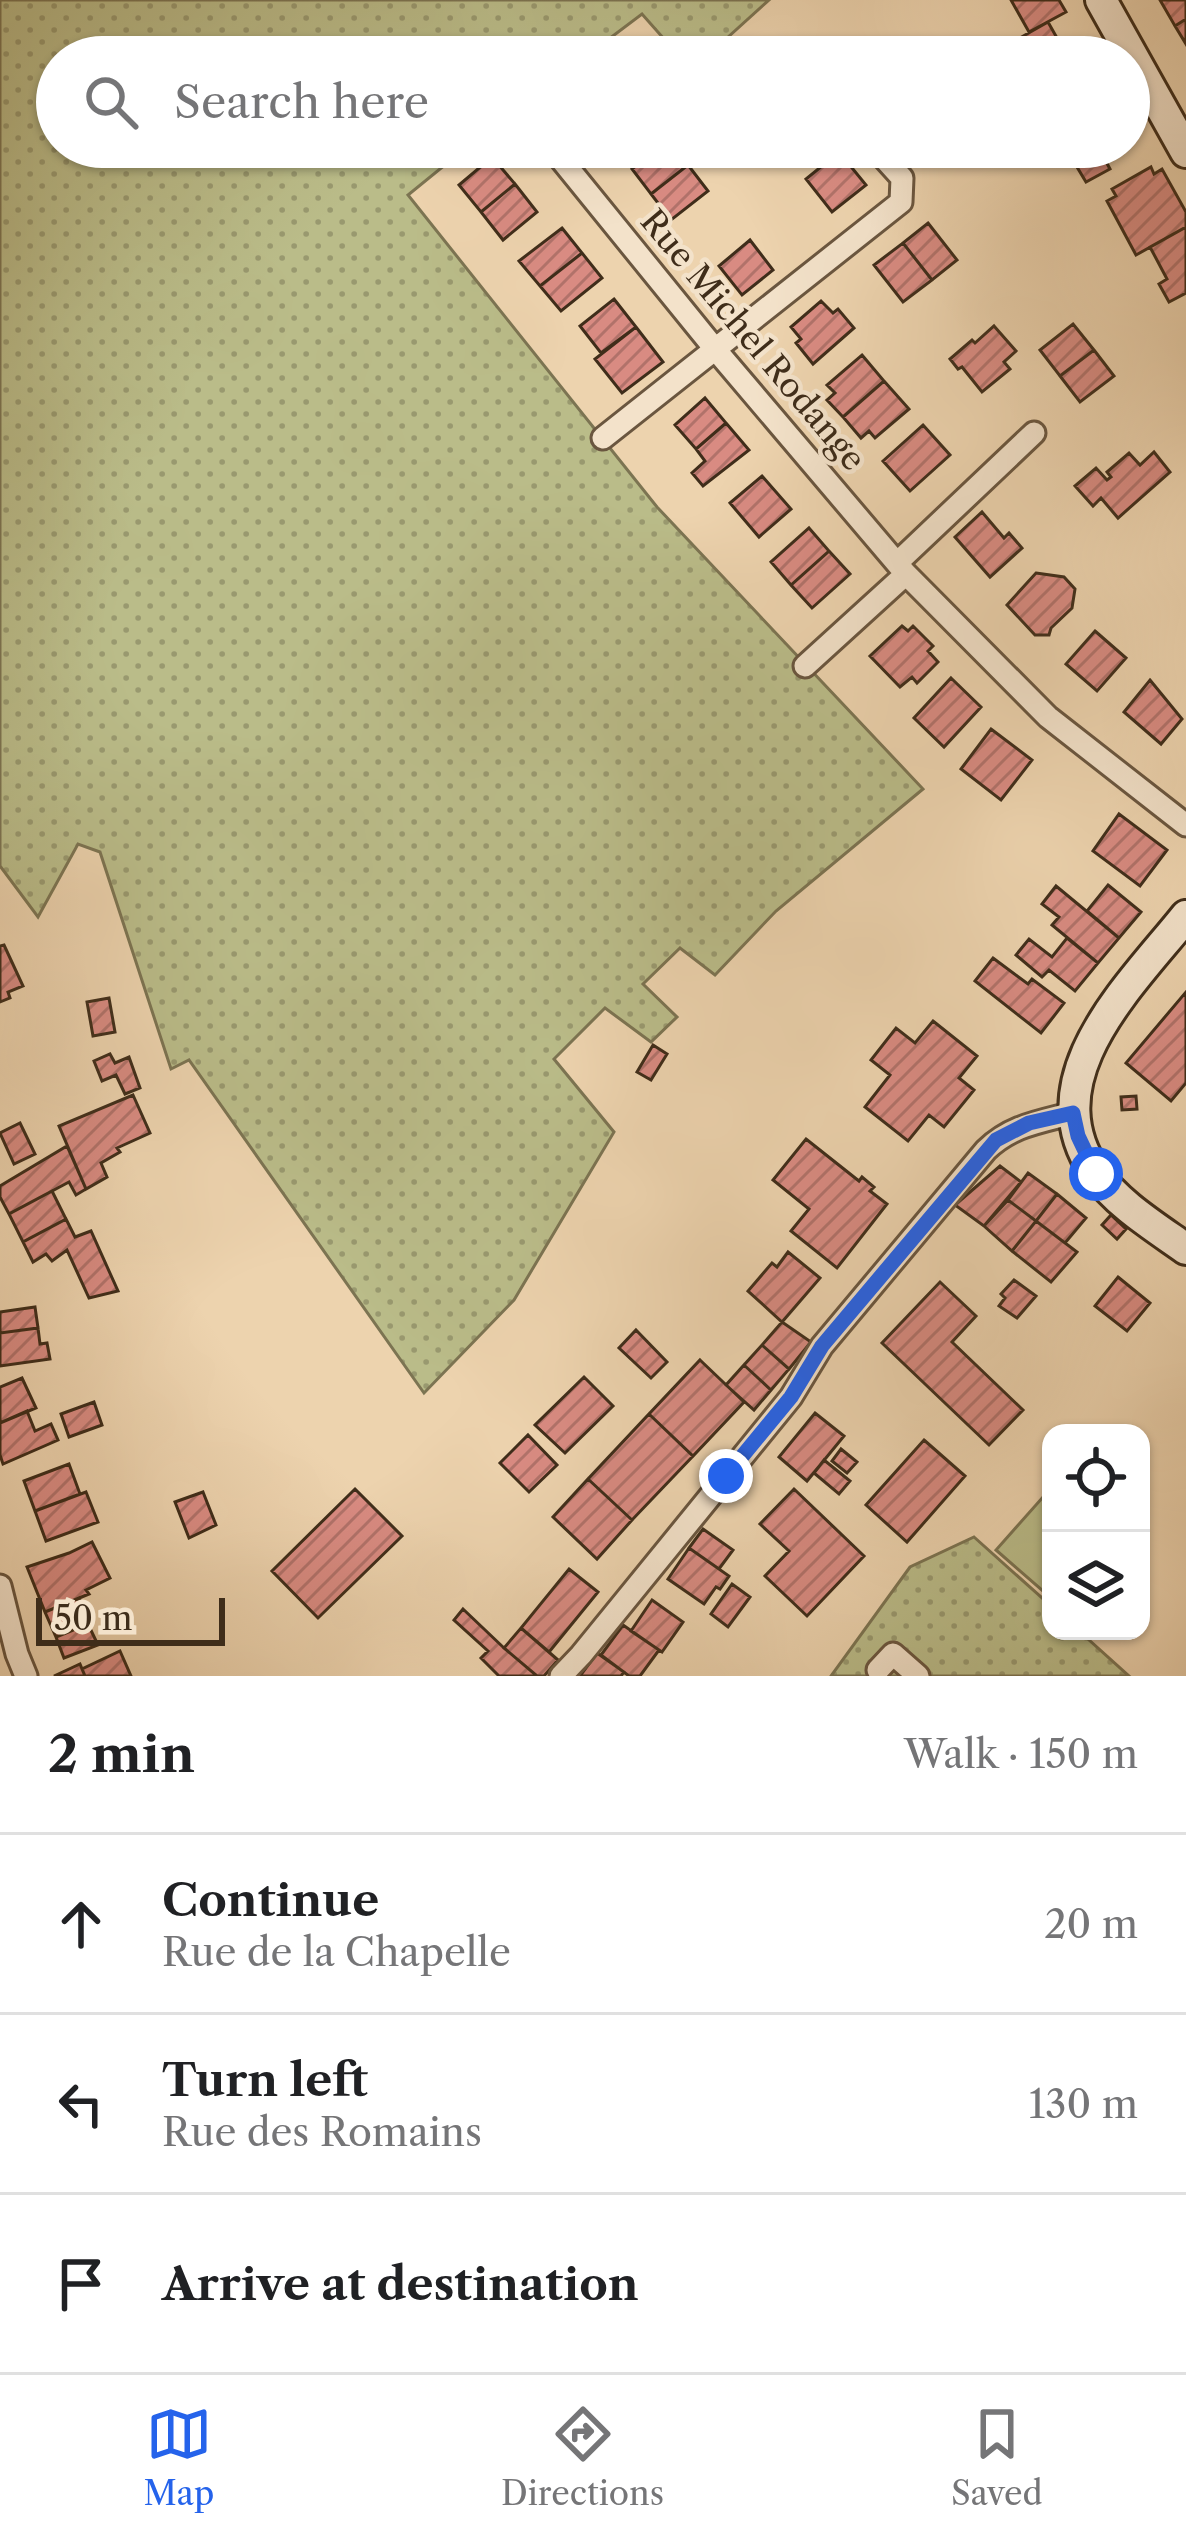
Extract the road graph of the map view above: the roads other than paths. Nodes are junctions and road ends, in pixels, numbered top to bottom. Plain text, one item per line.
1 (1101, 0) edge
2 (1121, 36) edge
3 (1150, 88) edge
4 (1186, 152) edge
5 (568, 168) edge
6 (893, 168) edge
7 (715, 349) junction
8 (1034, 433) dead end
9 (603, 438) dead end
10 (902, 568) junction
11 (806, 666) dead end
12 (1186, 825) edge
13 (1186, 916) edge
14 (1073, 1113) junction
15 (1186, 1249) edge
16 (0, 1586) edge
17 (9, 1654) edge
18 (878, 1670) dead end
19 (26, 1676) edge
20 (561, 1676) edge
21 (918, 1676) edge

1 - 2 main road
3 - 4 main road
5 - 7 street, Rue Michel Rodange
6 - 7 street
7 - 9 street
7 - 10 street, Rue Michel Rodange
8 - 10 street
10 - 11 street
10 - 12 street, Rue Michel Rodange
13 - 14 main road
14 - 15 main road
14 - 20 street
16 - 17 street
17 - 19 street
18 - 21 street

